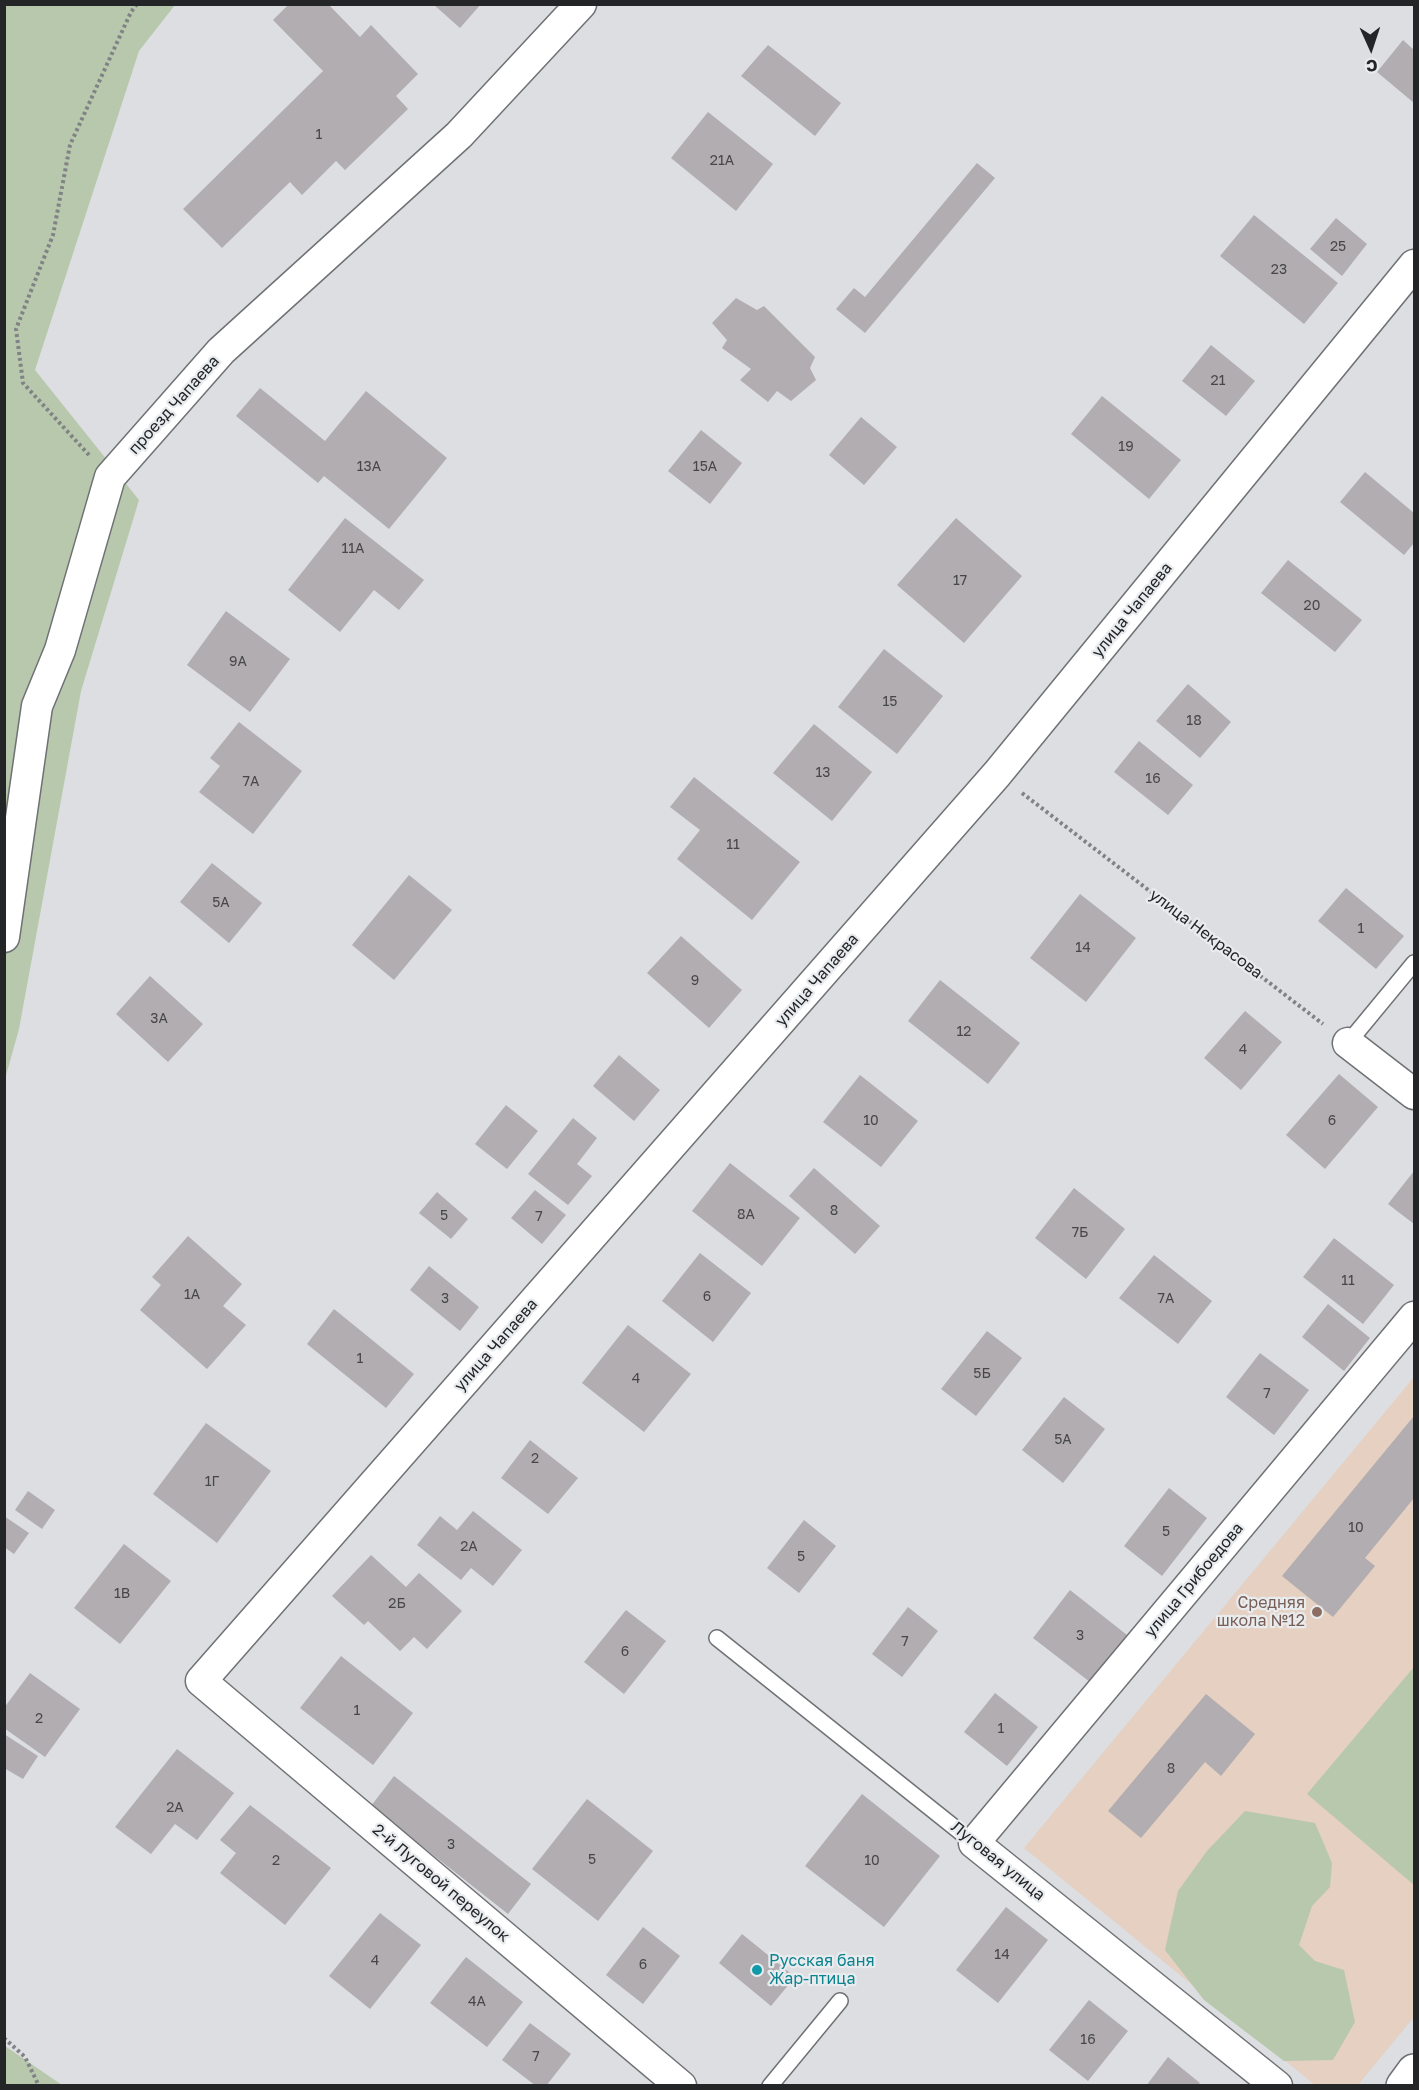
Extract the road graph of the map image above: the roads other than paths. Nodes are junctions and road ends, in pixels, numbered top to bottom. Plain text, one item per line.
1 (581, 4) edge
2 (1414, 265) edge
3 (4, 938) edge
4 (1414, 963) edge
5 (1348, 1043) joint
6 (1414, 1094) edge
7 (1414, 1317) edge
8 (717, 1638) dead end
9 (201, 1681) joint
10 (974, 1843) junction
11 (840, 2001) dead end
12 (1414, 2071) edge
13 (681, 2085) edge
14 (770, 2085) edge
15 (1277, 2085) edge
16 (1403, 2085) edge

1 - 3 street, проезд Чапаева
2 - 9 street, улица Чапаева
4 - 5 lane
5 - 6 street
7 - 10 street, улица Грибоедова
8 - 10 lane, Луговая улица
9 - 13 street, 2-й Луговой переулок
10 - 15 street, Луговая улица
11 - 14 lane
12 - 16 street

